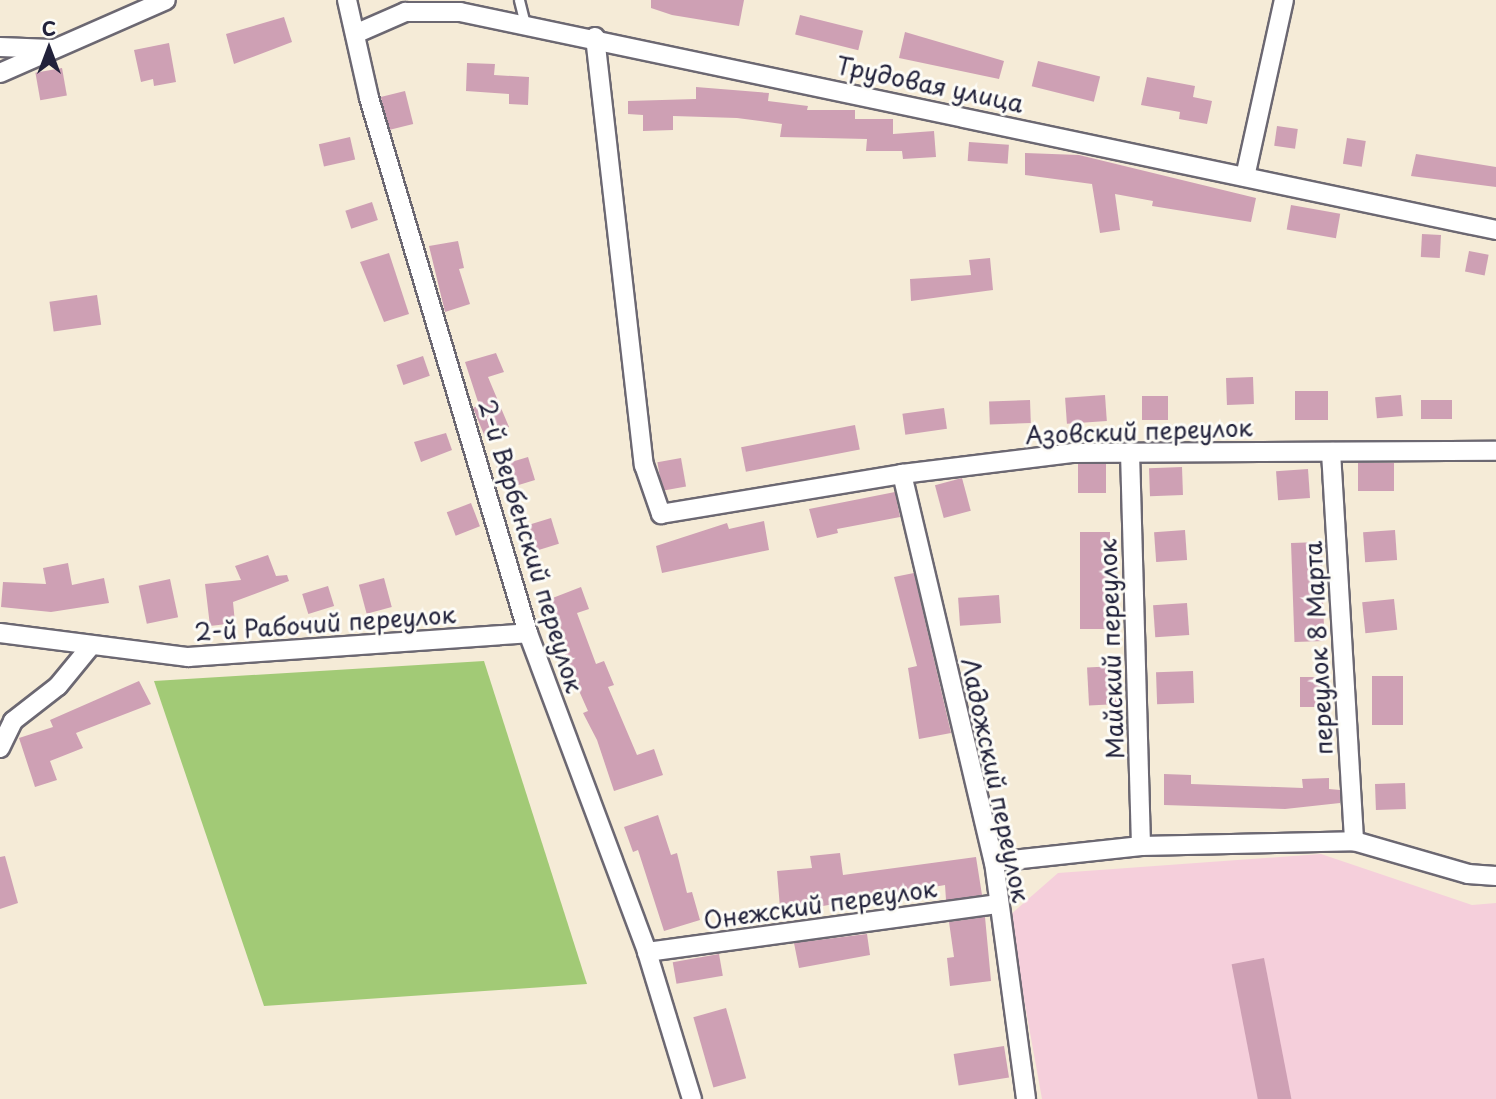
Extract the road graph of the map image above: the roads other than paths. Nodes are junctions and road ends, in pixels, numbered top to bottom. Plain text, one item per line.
1 (166, 0) edge
2 (347, 0) edge
3 (519, 0) edge
4 (1284, 0) edge
5 (428, 4) edge
6 (526, 24) junction
7 (355, 34) junction
8 (595, 37) junction
9 (0, 47) edge
10 (59, 49) junction
11 (0, 74) edge
12 (1245, 177) junction
13 (1496, 230) edge
14 (1496, 451) edge
15 (1130, 452) junction
16 (1331, 452) junction
17 (902, 474) junction
18 (0, 633) edge
19 (528, 633) junction
20 (90, 647) junction
21 (0, 748) edge
22 (1354, 841) junction
23 (1141, 846) junction
24 (994, 862) junction
25 (1496, 876) edge
26 (999, 904) junction
27 (647, 952) junction
28 (692, 1099) edge
29 (1026, 1099) edge

1 - 10 street
2 - 7 street, 2-й Вербенский переулок
3 - 6 lane
4 - 12 street
5 - 6 street, Трудовая улица
5 - 7 street, Трудовая улица
6 - 8 street, Трудовая улица
7 - 19 street, 2-й Вербенский переулок
8 - 12 street, Трудовая улица
8 - 17 street, Азовский переулок
9 - 10 street
10 - 11 street
12 - 13 street, Трудовая улица
14 - 16 street, Азовский переулок
15 - 16 street, Азовский переулок
15 - 17 street, Азовский переулок
15 - 23 street, Майский переулок
16 - 22 street, переулок 8 Марта
17 - 24 street, Ладожский переулок
18 - 20 street, 2-й Рабочий переулок
19 - 20 street, 2-й Рабочий переулок
19 - 27 street, 2-й Вербенский переулок
20 - 21 street
22 - 23 street
22 - 25 street
23 - 24 street
24 - 26 street, Ладожский переулок
26 - 27 street, Онежский переулок
26 - 29 street, Ладожский переулок
27 - 28 street, 2-й Вербенский переулок

